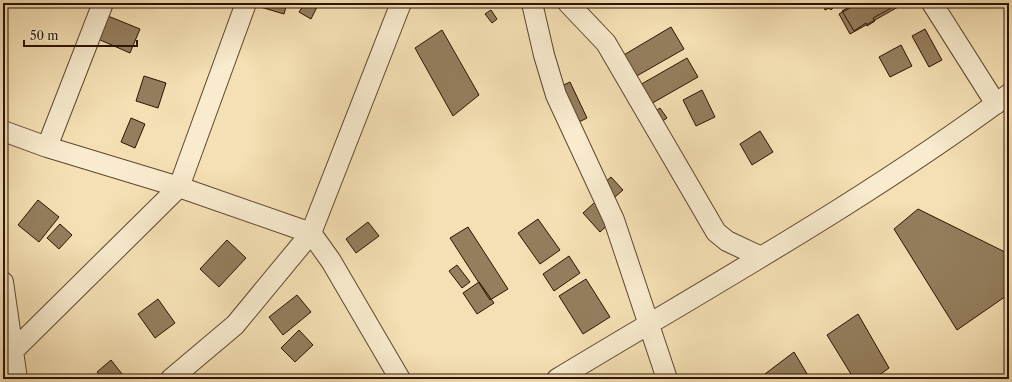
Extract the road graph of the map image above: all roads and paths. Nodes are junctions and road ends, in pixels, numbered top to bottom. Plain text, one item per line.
1 (103, 3) edge
2 (246, 3) edge
3 (402, 3) edge
4 (532, 3) edge
5 (568, 3) edge
6 (932, 3) edge
7 (1002, 99) edge
8 (3, 131) edge
9 (47, 147) junction
10 (179, 187) junction
11 (311, 233) junction
12 (761, 257) junction
13 (3, 282) edge
14 (650, 325) junction
15 (12, 352) junction
16 (17, 379) edge
17 (171, 379) edge
18 (400, 379) edge
19 (557, 379) edge
20 (667, 379) edge

1 - 9 street
2 - 10 street
3 - 11 street
4 - 14 street
5 - 12 street
6 - 7 street
7 - 12 street
8 - 9 street
9 - 10 street
10 - 11 street
10 - 15 street
11 - 17 street
11 - 18 street
12 - 14 street
13 - 15 street
14 - 19 street
14 - 20 street
15 - 16 street

